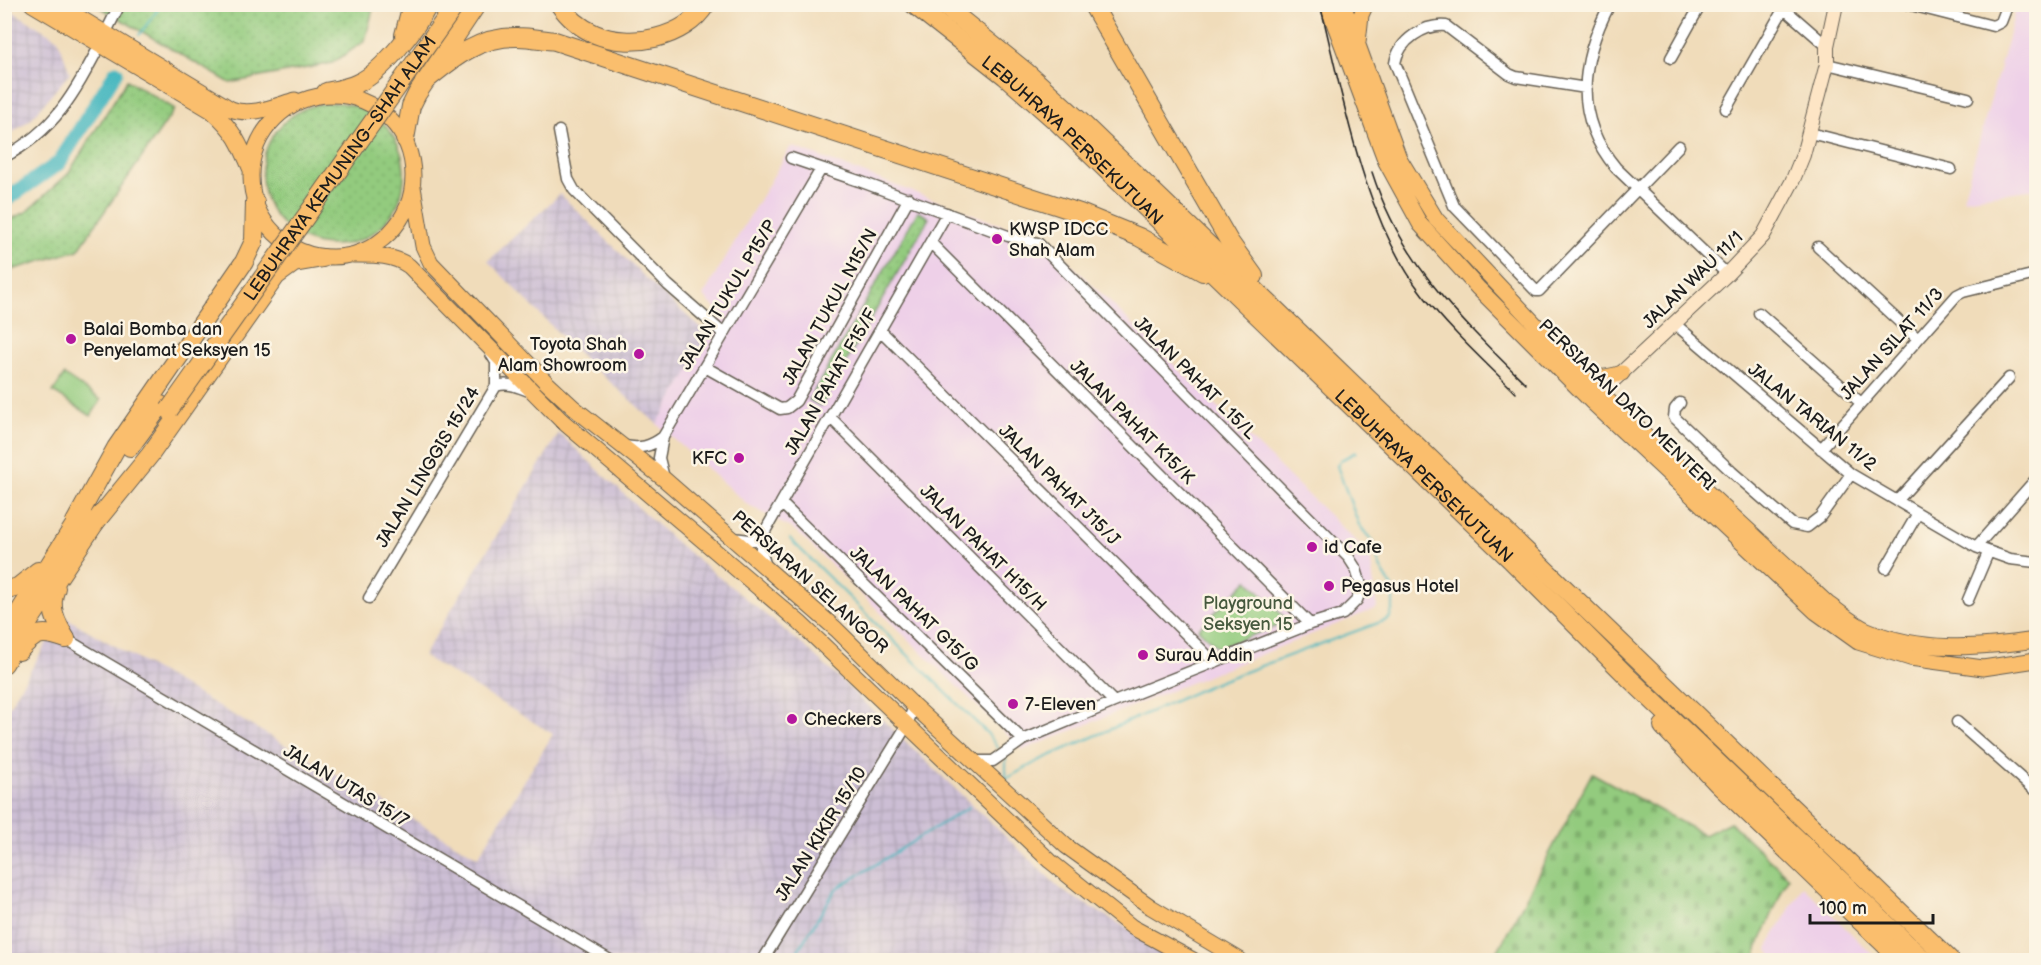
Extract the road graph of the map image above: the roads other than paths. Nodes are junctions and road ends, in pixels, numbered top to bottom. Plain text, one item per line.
1 (32, 4) edge
2 (57, 4) edge
3 (120, 4) edge
4 (412, 4) edge
5 (429, 4) edge
6 (477, 4) edge
7 (560, 4) edge
8 (706, 4) edge
9 (913, 4) edge
10 (942, 4) edge
11 (1092, 4) edge
12 (1366, 4) edge
13 (1610, 4) edge
14 (1701, 4) edge
15 (1836, 4) edge
16 (1906, 4) edge
17 (2008, 4) edge
18 (451, 5) edge
19 (1334, 6) edge
20 (1782, 6) edge
21 (103, 40) junction
22 (402, 42) junction
23 (1357, 45) junction
24 (1827, 46) junction
25 (1671, 58) dead end
26 (1827, 64) junction
27 (424, 82) junction
28 (1586, 88) junction
29 (326, 93) junction
30 (1968, 98) dead end
31 (295, 100) junction
32 (1726, 109) dead end
33 (559, 131) dead end
34 (1810, 133) junction
35 (405, 139) junction
36 (1679, 146) dead end
37 (4, 158) edge
38 (791, 158) dead end
39 (821, 169) junction
40 (1951, 169) dead end
41 (251, 171) junction
42 (413, 187) junction
43 (1639, 189) junction
44 (909, 198) junction
45 (255, 202) junction
46 (946, 213) junction
47 (931, 243) junction
48 (1818, 247) dead end
49 (353, 255) junction
50 (323, 258) junction
51 (1727, 274) junction
52 (2037, 274) edge
53 (1228, 286) junction
54 (1279, 312) junction
55 (1759, 313) dead end
56 (1675, 324) junction
57 (880, 330) junction
58 (724, 334) junction
59 (1918, 339) junction
60 (487, 345) junction
61 (1565, 356) junction
62 (705, 367) junction
63 (1622, 373) junction
64 (2009, 378) dead end
65 (496, 386) junction
66 (1581, 391) junction
67 (532, 392) junction
68 (1600, 393) junction
69 (1680, 403) dead end
70 (1861, 403) junction
71 (165, 408) junction
72 (1599, 409) junction
73 (830, 417) junction
74 (1635, 426) junction
75 (663, 437) junction
76 (622, 446) junction
77 (1821, 449) junction
78 (1851, 474) junction
79 (664, 479) junction
80 (2037, 479) edge
81 (1897, 501) junction
82 (781, 502) junction
83 (1918, 513) junction
84 (75, 522) junction
85 (94, 524) junction
86 (733, 538) junction
87 (761, 538) junction
88 (1977, 548) junction
89 (1988, 553) junction
90 (2037, 562) edge
91 (58, 565) junction
92 (766, 566) junction
93 (1886, 568) dead end
94 (4, 591) edge
95 (369, 598) dead end
96 (1968, 600) dead end
97 (1310, 624) junction
98 (4, 636) edge
99 (66, 639) junction
100 (2037, 640) edge
101 (1990, 646) junction
102 (2037, 652) edge
103 (2036, 660) edge
104 (1214, 662) junction
105 (4, 666) edge
106 (1629, 678) junction
107 (1114, 702) junction
108 (914, 706) junction
109 (1957, 722) dead end
110 (907, 725) junction
111 (1023, 740) junction
112 (975, 761) junction
113 (993, 761) junction
114 (993, 777) junction
115 (2037, 790) edge
116 (610, 960) edge
117 (763, 960) edge
118 (1193, 960) edge
119 (1240, 960) edge
120 (1901, 960) edge
121 (1924, 960) edge
122 (1950, 960) edge

1 - 21 main road
2 - 21 main road
3 - 21 street
4 - 22 highway
5 - 22 highway
6 - 27 highway
7 - 8 highway
9 - 53 highway, LEBUHRAYA PERSEKUTUAN
10 - 54 highway, LEBUHRAYA PERSEKUTUAN
11 - 54 highway
12 - 23 main road
13 - 28 street
14 - 25 street
15 - 24 street, JALAN WAU 11/1
16 - 17 street
18 - 71 highway, LEBUHRAYA KEMUNING–SHAH ALAM
19 - 23 main road, PERSIARAN DATO MENTERI
19 - 66 main road, PERSIARAN DATO MENTERI
20 - 24 street
20 - 32 street
21 - 31 main road
21 - 37 street
21 - 41 main road
22 - 29 highway
23 - 61 main road, PERSIARAN DATO MENTERI
24 - 26 street, JALAN WAU 11/1
26 - 30 street
26 - 34 street, JALAN WAU 11/1
27 - 35 highway
27 - 53 highway
28 - 43 street
28 - 43 street
29 - 31 main road
29 - 35 main road
31 - 41 main road
33 - 58 street
34 - 40 street
34 - 51 street, JALAN WAU 11/1
35 - 42 main road
36 - 43 street
38 - 39 street, JALAN PAHAT L15/L
39 - 44 street, JALAN PAHAT L15/L
39 - 58 street, JALAN TUKUL P15/P
41 - 45 main road
42 - 49 main road
42 - 76 main road, PERSIARAN SELANGOR
43 - 51 street
44 - 46 street, JALAN PAHAT L15/L
44 - 62 street, JALAN TUKUL N15/N
45 - 50 main road
45 - 84 highway
46 - 47 street
46 - 97 street, JALAN PAHAT L15/L
47 - 57 street, JALAN PAHAT F15/F
47 - 97 street, JALAN PAHAT K15/K
48 - 59 street
49 - 50 main road
49 - 60 main road, PERSIARAN SELANGOR
50 - 85 highway
51 - 56 street, JALAN WAU 11/1
52 - 59 street, JALAN SILAT 11/3
53 - 106 highway, LEBUHRAYA PERSEKUTUAN
54 - 122 highway, LEBUHRAYA PERSEKUTUAN
55 - 70 street
56 - 63 street, JALAN WAU 11/1
56 - 77 street, JALAN TARIAN 11/2
57 - 73 street, JALAN PAHAT F15/F
57 - 104 street, JALAN PAHAT J15/J
58 - 62 street, JALAN TUKUL P15/P
59 - 70 street, JALAN SILAT 11/3
60 - 65 street
60 - 67 main road, PERSIARAN SELANGOR
61 - 63 main road
61 - 68 main road, PERSIARAN DATO MENTERI
62 - 75 street, JALAN TUKUL P15/P
63 - 68 street, JALAN WAU 11/1
63 - 74 main road
64 - 81 street
65 - 67 street, JALAN LINGGIS 15/24
65 - 95 street, JALAN LINGGIS 15/24
66 - 68 main road
66 - 72 main road, PERSIARAN DATO MENTERI
67 - 110 main road, PERSIARAN SELANGOR
68 - 72 main road
68 - 74 main road, PERSIARAN DATO MENTERI
69 - 78 street
70 - 77 street, JALAN SILAT 11/3
71 - 84 highway, LEBUHRAYA KEMUNING–SHAH ALAM
71 - 85 highway, LEBUHRAYA KEMUNING–SHAH ALAM
72 - 103 main road, PERSIARAN DATO MENTERI
73 - 82 street, JALAN PAHAT F15/F
73 - 107 street, JALAN PAHAT H15/H
74 - 101 main road, PERSIARAN DATO MENTERI
75 - 76 street
75 - 79 street
76 - 79 main road, PERSIARAN SELANGOR
77 - 78 street, JALAN TARIAN 11/2
78 - 81 street, JALAN TARIAN 11/2
79 - 86 main road, PERSIARAN SELANGOR
80 - 88 street
81 - 83 street, JALAN TARIAN 11/2
82 - 87 street, JALAN PAHAT F15/F
82 - 111 street, JALAN PAHAT G15/G
83 - 88 street, JALAN TARIAN 11/2
83 - 93 street
84 - 91 highway, LEBUHRAYA KEMUNING–SHAH ALAM
85 - 91 highway, LEBUHRAYA KEMUNING–SHAH ALAM
86 - 87 street
86 - 92 main road, PERSIARAN SELANGOR
87 - 92 street
88 - 89 street, JALAN TARIAN 11/2
89 - 90 street, JALAN TARIAN 11/2
89 - 96 street
91 - 94 highway
91 - 98 highway, LEBUHRAYA KEMUNING–SHAH ALAM
91 - 99 highway
91 - 105 highway, LEBUHRAYA KEMUNING–SHAH ALAM
92 - 108 main road, PERSIARAN SELANGOR
97 - 104 street, JALAN PAHAT L15/L
99 - 105 highway
99 - 116 street, JALAN UTAS 15/7
100 - 101 main road, PERSIARAN DATO MENTERI
101 - 102 main road
104 - 107 street, JALAN PAHAT L15/L
106 - 120 highway
106 - 121 highway, LEBUHRAYA PERSEKUTUAN
107 - 111 street, JALAN PAHAT L15/L
108 - 110 street, JALAN KIKIR 15/10
108 - 112 main road, PERSIARAN SELANGOR
109 - 115 street
110 - 117 street, JALAN KIKIR 15/10
110 - 118 main road, PERSIARAN SELANGOR
111 - 113 street, JALAN PAHAT L15/L
112 - 113 street
112 - 114 main road, PERSIARAN SELANGOR
113 - 114 street
114 - 119 main road, PERSIARAN SELANGOR

